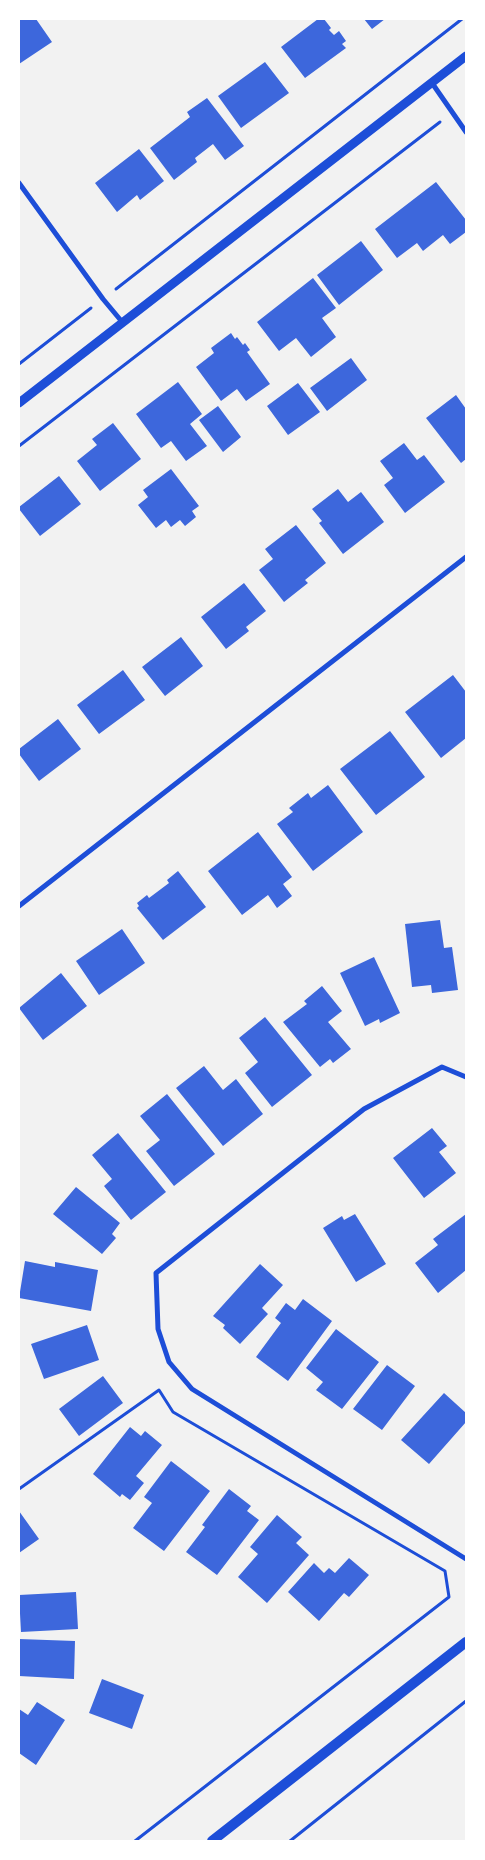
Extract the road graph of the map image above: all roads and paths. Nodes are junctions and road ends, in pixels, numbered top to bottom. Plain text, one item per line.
1 (462, 19) edge
2 (466, 56) edge
3 (432, 83) junction
4 (452, 113) junction
5 (466, 132) edge
6 (19, 183) edge
7 (103, 299) junction
8 (123, 323) junction
9 (19, 364) edge
10 (19, 404) edge
11 (19, 446) edge
12 (466, 558) edge
13 (19, 906) edge
14 (466, 1077) edge
15 (19, 1489) edge
16 (466, 1559) edge
17 (466, 1642) edge
18 (466, 1701) edge
19 (135, 1841) edge
20 (212, 1841) edge
21 (290, 1841) edge

1 - 7 path
2 - 3 street
3 - 4 street
3 - 8 street
4 - 5 street
4 - 11 path
6 - 7 street
7 - 8 street
7 - 9 path
8 - 10 street
12 - 13 street
14 - 16 street
15 - 19 path
17 - 20 main road
18 - 21 path

